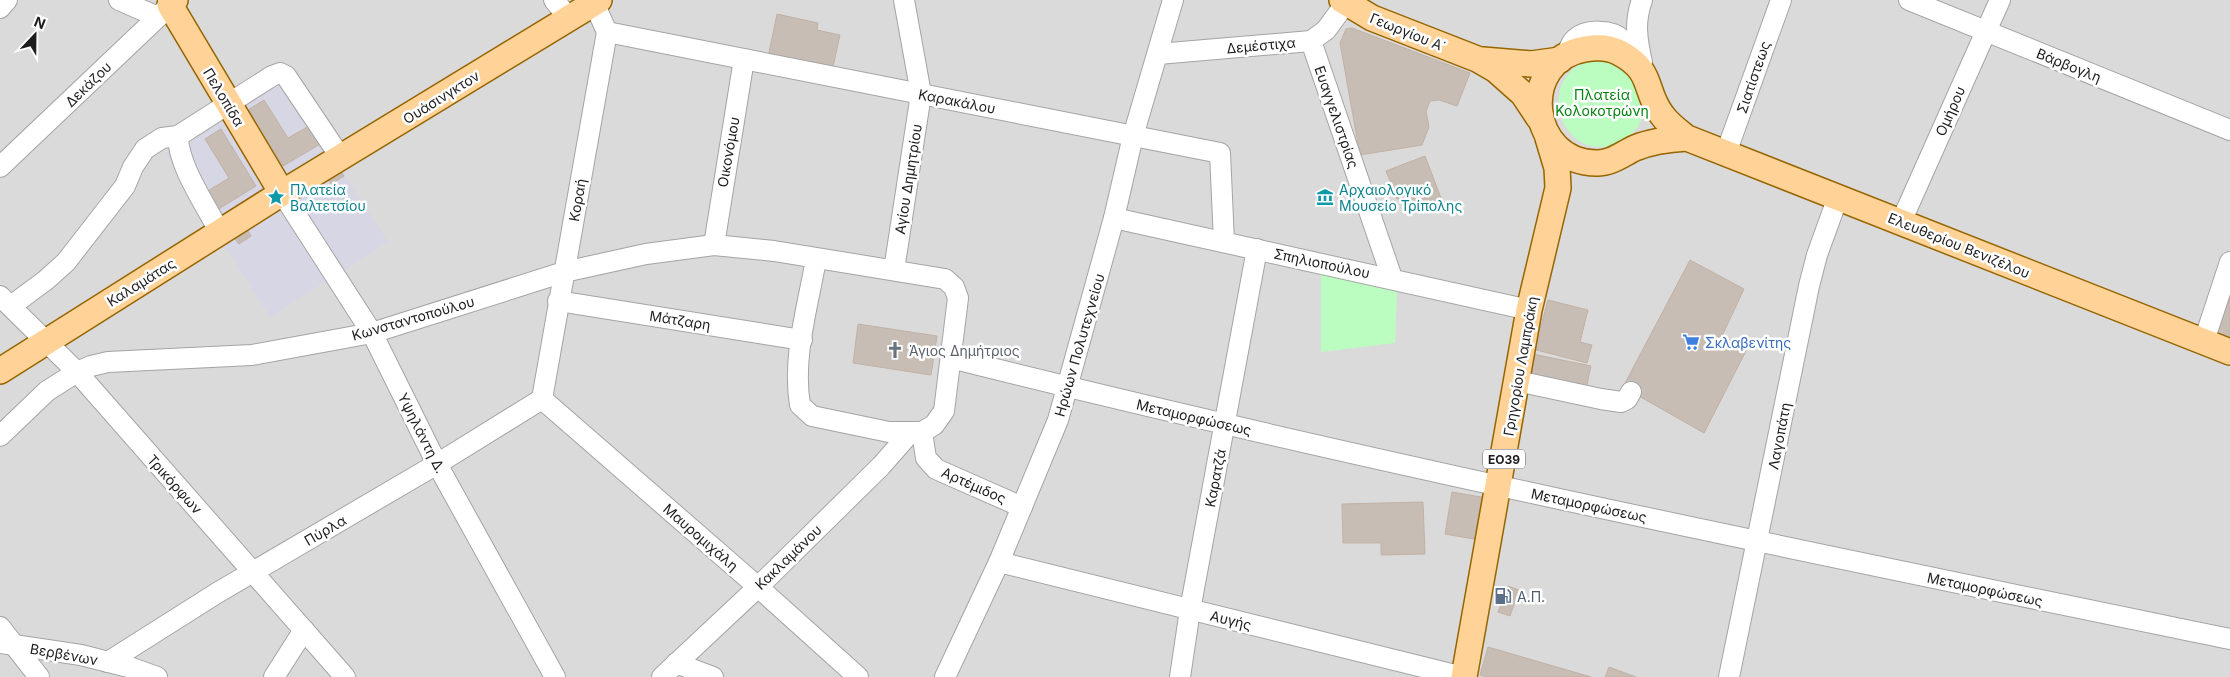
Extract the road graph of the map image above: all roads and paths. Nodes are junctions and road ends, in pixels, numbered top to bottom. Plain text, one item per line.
1 (8, 0) edge
2 (119, 0) edge
3 (904, 0) edge
4 (1173, 0) edge
5 (1642, 0) edge
6 (1780, 0) edge
7 (1909, 0) edge
8 (2000, 0) edge
9 (1345, 1) edge
10 (596, 2) edge
11 (168, 6) edge
12 (0, 8) edge
13 (561, 9) edge
14 (1986, 31) junction
15 (607, 32) junction
16 (1311, 41) junction
17 (1158, 54) junction
18 (744, 58) junction
19 (1563, 58) junction
20 (1477, 59) junction
21 (1644, 78) junction
22 (922, 94) junction
23 (227, 103) junction
24 (1543, 128) junction
25 (2230, 130) edge
26 (178, 136) junction
27 (1133, 136) junction
28 (1687, 138) junction
29 (1634, 148) junction
30 (1726, 153) junction
31 (341, 158) junction
32 (1598, 163) junction
33 (0, 167) edge
34 (282, 193) junction
35 (1838, 197) junction
36 (1555, 204) junction
37 (1114, 218) junction
38 (1901, 222) junction
39 (220, 233) junction
40 (1224, 242) junction
41 (714, 245) junction
42 (1257, 250) junction
43 (816, 259) junction
44 (2230, 262) edge
45 (894, 270) junction
46 (564, 272) junction
47 (1392, 278) junction
48 (5, 301) edge
49 (558, 301) junction
50 (1529, 310) junction
51 (372, 333) junction
52 (802, 340) junction
53 (2204, 341) junction
54 (46, 342) junction
55 (2230, 352) edge
56 (951, 358) junction
57 (0, 371) edge
58 (77, 372) junction
59 (1517, 380) junction
60 (1067, 387) junction
61 (1631, 392) dead end
62 (542, 399) junction
63 (1225, 424) junction
64 (916, 432) junction
65 (0, 436) edge
66 (437, 464) junction
67 (1499, 486) junction
68 (1022, 507) junction
69 (1757, 541) junction
70 (999, 562) junction
71 (253, 571) junction
72 (758, 587) junction
73 (1190, 610) junction
74 (0, 626) edge
75 (304, 630) junction
76 (2230, 639) edge
77 (7, 645) edge
78 (108, 662) junction
79 (676, 663) junction
80 (40, 677) edge
81 (157, 677) edge
82 (274, 677) edge
83 (345, 677) edge
84 (555, 677) edge
85 (662, 677) edge
86 (713, 677) edge
87 (858, 677) edge
88 (945, 677) edge
89 (1180, 677) edge
90 (1464, 677) edge
91 (1728, 677) edge

1 - 12 street
2 - 11 street
3 - 22 street, Αγίου Δημητρίου
4 - 17 street, Ηρώων Πολυτεχνείου
5 - 21 street
6 - 30 street, Σιατίστεως
7 - 14 street, Βάρβογλη
8 - 14 street, Ομήρου
9 - 16 street, Δεμέστιχα
9 - 20 main road, Γεωργίου Α΄
10 - 13 main road, Ουάσινγκτον
10 - 15 street
11 - 23 main road, Πελοπίδα
11 - 33 street, Δεκάζου
13 - 31 main road, Ουάσινγκτον
14 - 25 street, Βάρβογλη
14 - 38 street, Ομήρου
15 - 18 street, Καρακάλου
15 - 46 street, Κοραή
16 - 17 street, Δεμέστιχα
16 - 47 street, Ευαγγελιστρίας
17 - 27 street, Ηρώων Πολυτεχνείου
18 - 22 street, Καρακάλου
18 - 41 street, Οικονόμου
19 - 20 main road, Γεωργίου Α΄
19 - 21 main road
19 - 24 main road
20 - 24 main road, Γεωργίου Α΄
21 - 28 main road
21 - 29 main road
22 - 27 street, Καρακάλου
22 - 45 street, Αγίου Δημητρίου
23 - 26 street
23 - 31 street
23 - 34 main road, Πελοπίδα
24 - 32 main road
24 - 36 main road, Γρηγορίου Λαμπράκη / ΕΟ39
26 - 39 street
26 - 48 street
27 - 37 street, Ηρώων Πολυτεχνείου
27 - 40 street, Καρακάλου
28 - 29 main road
28 - 30 main road, Ελευθερίου Βενιζέλου
29 - 32 main road
30 - 35 main road, Ελευθερίου Βενιζέλου
31 - 34 main road, Ουάσινγκτον
32 - 36 main road, Γρηγορίου Λαμπράκη / ΕΟ39
34 - 39 main road, Καλαμάτας
34 - 51 street, Υψηλάντη Δ.
35 - 38 main road, Ελευθερίου Βενιζέλου
35 - 69 street, Λαγοπάτη
36 - 50 main road, Γρηγορίου Λαμπράκη / ΕΟ39
37 - 40 street, Σπηλιοπούλου
37 - 60 street, Ηρώων Πολυτεχνείου
38 - 53 main road, Ελευθερίου Βενιζέλου
39 - 54 main road, Καλαμάτας
40 - 42 street, Σπηλιοπούλου
41 - 43 street, Κωνσταντοπούλου
41 - 46 street, Κωνσταντοπούλου
42 - 47 street, Σπηλιοπούλου
42 - 63 street, Καρατζά
43 - 45 street, Κωνσταντοπούλου
43 - 52 street
44 - 53 street
45 - 56 street, Κωνσταντοπούλου
46 - 49 street, Κοραή
46 - 51 street, Κωνσταντοπούλου
47 - 50 street, Σπηλιοπούλου
48 - 54 street, Τρικόρφων
49 - 52 street, Μάτζαρη
49 - 62 street, Κοραή
50 - 59 main road, Γρηγορίου Λαμπράκη / ΕΟ39
51 - 58 street, Κωνσταντοπούλου
51 - 66 street, Υψηλάντη Δ.
52 - 64 street
53 - 55 main road, Ελευθερίου Βενιζέλου
54 - 57 main road, Καλαμάτας
54 - 58 street, Τρικόρφων
56 - 60 street, Μεταμορφώσεως
56 - 64 street, Κακλαμάνου
58 - 65 street, Κωνσταντοπούλου
58 - 71 street, Τρικόρφων
59 - 61 street
59 - 67 main road, Γρηγορίου Λαμπράκη / ΕΟ39
60 - 63 street, Μεταμορφώσεως
60 - 68 street, Ηρώων Πολυτεχνείου
62 - 66 street, Πύρλα
62 - 72 street, Μαυρομιχάλη
63 - 67 street, Μεταμορφώσεως
63 - 73 street, Καρατζά
64 - 68 street, Αρτέμιδος
64 - 72 street, Κακλαμάνου
66 - 71 street, Πύρλα
66 - 84 street, Υψηλάντη Δ.
67 - 69 street, Μεταμορφώσεως
67 - 90 main road, Γρηγορίου Λαμπράκη / ΕΟ39
68 - 70 street, Ηρώων Πολυτεχνείου
69 - 76 street, Μεταμορφώσεως
69 - 91 street, Λαγοπάτη
70 - 73 street, Αυγής
70 - 88 street, Ηρώων Πολυτεχνείου
71 - 75 street, Τρικόρφων
71 - 78 street, Πύρλα
72 - 79 street, Κακλαμάνου
72 - 87 street, Μαυρομιχάλη
73 - 89 street, Καρατζά
73 - 90 street, Αυγής
74 - 77 street
75 - 82 street
75 - 83 street, Τρικόρφων
77 - 78 street, Βερβένων
77 - 80 street
78 - 81 street, Βερβένων
79 - 85 street, Κακλαμάνου
79 - 86 street

